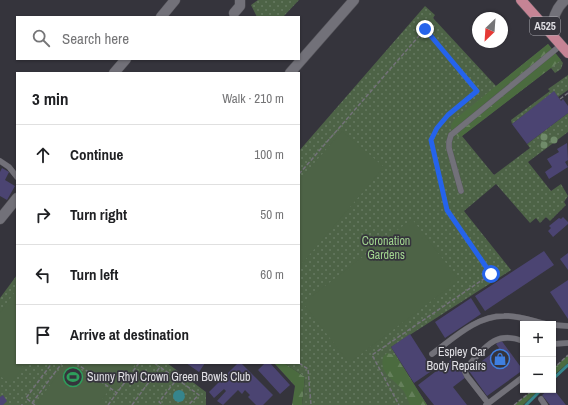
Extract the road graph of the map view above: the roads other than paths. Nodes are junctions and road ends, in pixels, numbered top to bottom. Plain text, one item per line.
1 (175, 0) edge
2 (241, 0) edge
3 (354, 0) edge
4 (521, 0) edge
5 (566, 0) edge
6 (234, 13) dead end
7 (162, 16) edge
8 (551, 33) junction
9 (561, 45) junction
10 (568, 53) edge
11 (125, 60) edge
12 (115, 72) edge
13 (291, 72) edge
14 (0, 161) edge
15 (16, 176) edge
16 (461, 191) dead end
17 (16, 199) edge
18 (0, 219) edge
19 (531, 321) edge
20 (556, 325) edge
21 (568, 326) edge
22 (520, 340) edge
23 (568, 343) edge
24 (556, 344) edge
25 (432, 354) dead end
26 (520, 379) edge
27 (541, 399) dead end
28 (487, 404) edge
29 (545, 405) edge

1 - 7 street
2 - 6 street
3 - 13 street
4 - 8 main road, A525
5 - 8 street
8 - 9 main road, A525
9 - 10 main road, A525
9 - 16 lane
11 - 12 street
14 - 15 lane
17 - 18 street
19 - 25 lane
20 - 21 lane
22 - 28 lane
23 - 24 lane
26 - 28 lane
27 - 29 lane

